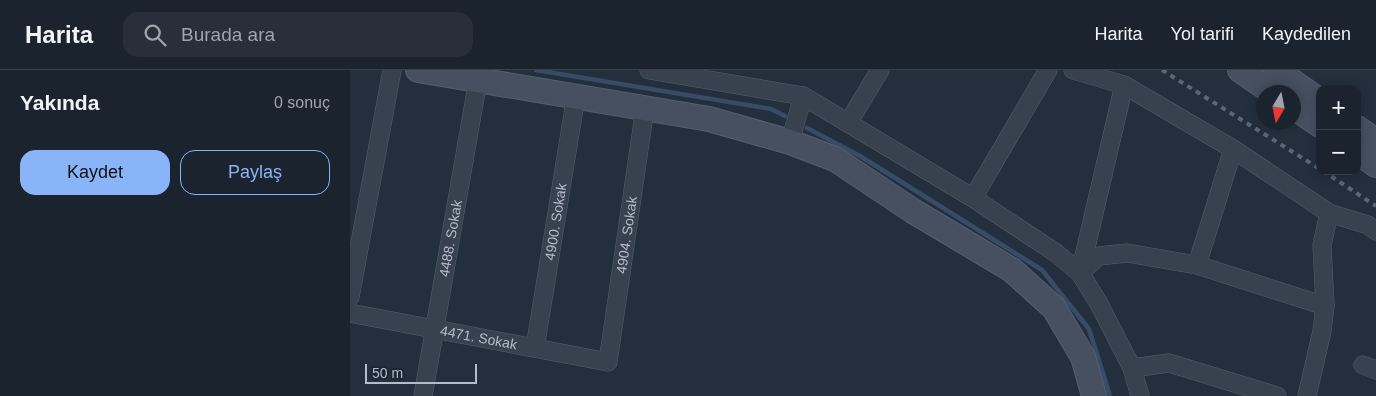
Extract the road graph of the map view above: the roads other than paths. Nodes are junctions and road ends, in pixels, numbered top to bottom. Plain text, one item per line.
1 (392, 70) edge
2 (418, 70) edge
3 (649, 70) edge
4 (880, 70) edge
5 (1048, 70) edge
6 (1073, 70) edge
7 (1240, 70) edge
8 (1276, 70) edge
9 (478, 80) junction
10 (1124, 85) junction
11 (1262, 85) edge
12 (576, 96) junction
13 (803, 96) junction
14 (1316, 98) edge
15 (645, 108) junction
16 (1301, 112) edge
17 (1316, 122) edge
18 (848, 123) junction
19 (1360, 130) edge
20 (1376, 141) edge
21 (790, 142) junction
22 (1233, 149) junction
23 (1361, 154) edge
24 (1376, 165) edge
25 (974, 198) junction
26 (1329, 213) junction
27 (1376, 231) edge
28 (1197, 265) junction
29 (1080, 273) junction
30 (350, 297) edge
31 (1325, 306) junction
32 (350, 313) edge
33 (435, 328) junction
34 (535, 348) junction
35 (608, 362) joint
36 (1132, 368) junction
37 (423, 396) edge
38 (1094, 396) edge
39 (1140, 396) edge
40 (1278, 396) edge
41 (1307, 396) edge

1 - 30 street
2 - 9 street
3 - 13 street
4 - 18 street
5 - 25 street
6 - 10 street
7 - 11 street
8 - 14 street
9 - 12 street
9 - 33 street, 4488. Sokak
10 - 22 street
10 - 29 street
12 - 15 street
12 - 34 street, 4900. Sokak
13 - 18 street
13 - 21 street
15 - 21 street
15 - 35 street, 4904. Sokak
16 - 17 street
18 - 25 street
19 - 20 street
21 - 38 street
22 - 26 street
22 - 28 street
23 - 24 street
25 - 29 street
26 - 27 street
26 - 31 street
28 - 29 street
28 - 31 street
29 - 36 street
31 - 41 street
32 - 33 street, 4471. Sokak
33 - 34 street, 4471. Sokak
33 - 37 street, 4488. Sokak
34 - 35 street, 4471. Sokak
36 - 39 street
36 - 40 street

